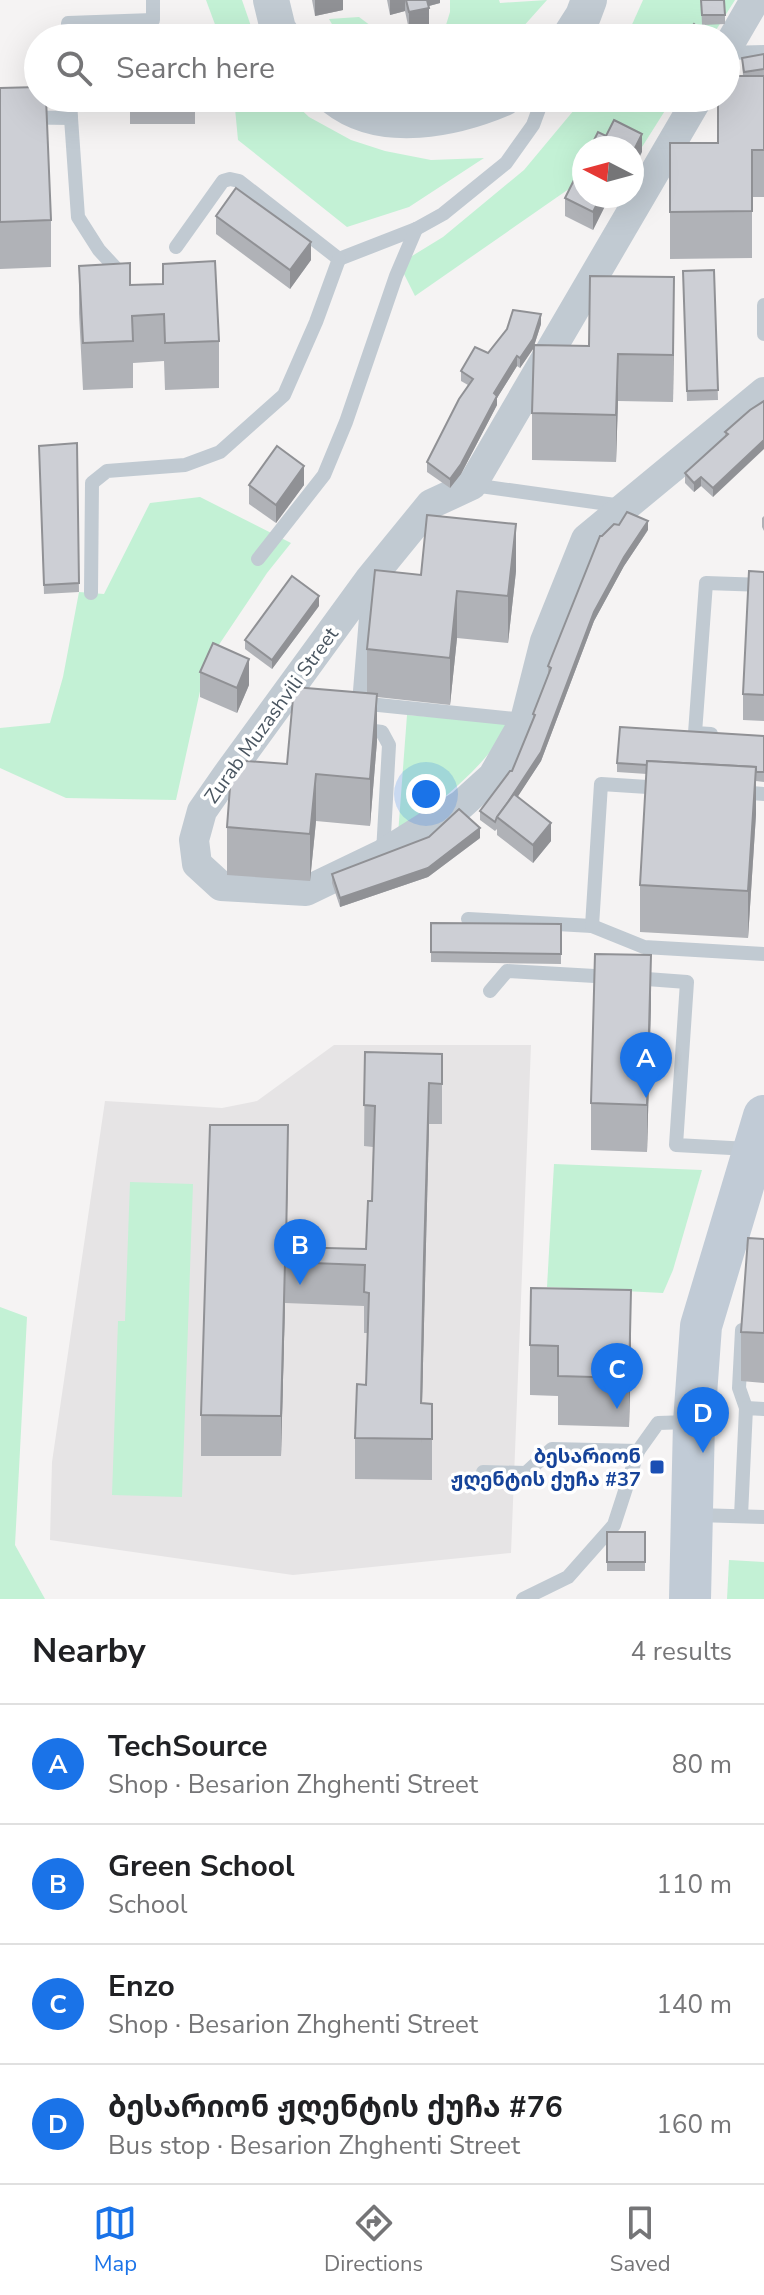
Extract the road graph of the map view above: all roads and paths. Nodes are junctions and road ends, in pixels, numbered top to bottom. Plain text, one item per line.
1 (153, 0) edge
2 (271, 0) edge
3 (589, 0) edge
4 (755, 0) edge
5 (68, 24) edge
6 (277, 24) edge
7 (578, 24) edge
8 (740, 26) edge
9 (740, 51) edge
10 (764, 52) edge
11 (71, 112) edge
12 (363, 112) edge
13 (464, 112) edge
14 (538, 112) edge
15 (690, 112) edge
16 (0, 117) edge
17 (71, 118) junction
18 (416, 229) junction
19 (176, 247) dead end
20 (339, 259) junction
21 (131, 291) edge
22 (764, 305) edge
23 (764, 334) edge
24 (764, 392) edge
25 (472, 485) junction
26 (623, 506) junction
27 (258, 559) dead end
28 (369, 580) junction
29 (764, 585) edge
30 (91, 593) dead end
31 (525, 720) junction
32 (343, 727) edge
33 (723, 735) edge
34 (675, 789) edge
35 (720, 791) edge
36 (764, 794) edge
37 (383, 854) junction
38 (468, 919) dead end
39 (592, 926) junction
40 (764, 954) edge
41 (490, 991) dead end
42 (752, 1172) edge
43 (743, 1312) edge
44 (746, 1408) junction
45 (764, 1409) edge
46 (694, 1422) junction
47 (638, 1451) junction
48 (483, 1472) dead end
49 (692, 1515) junction
50 (741, 1516) junction
51 (764, 1517) edge
52 (523, 1599) edge
53 (690, 1599) edge

1 - 5 lane
2 - 6 street
3 - 7 street
4 - 8 street
9 - 10 lane
11 - 17 lane
12 - 13 street
14 - 18 lane
15 - 25 street
16 - 17 lane
17 - 21 lane
18 - 20 lane
18 - 27 lane
19 - 20 lane
20 - 30 lane
22 - 23 lane
24 - 26 street, Zurab Muzashvili Street
25 - 26 lane
25 - 28 street, Zurab Muzashvili Street
26 - 31 street, Zurab Muzashvili Street
28 - 31 lane
28 - 37 street, Zurab Muzashvili Street
29 - 33 lane
31 - 37 street, Zurab Muzashvili Street
32 - 37 lane
34 - 39 lane
35 - 36 lane
38 - 39 lane
39 - 40 lane
41 - 42 lane
42 - 46 main road
43 - 44 lane
44 - 45 lane
44 - 50 lane
46 - 47 lane
46 - 49 main road
47 - 48 lane
47 - 52 lane
49 - 50 lane
49 - 53 main road
50 - 51 lane

